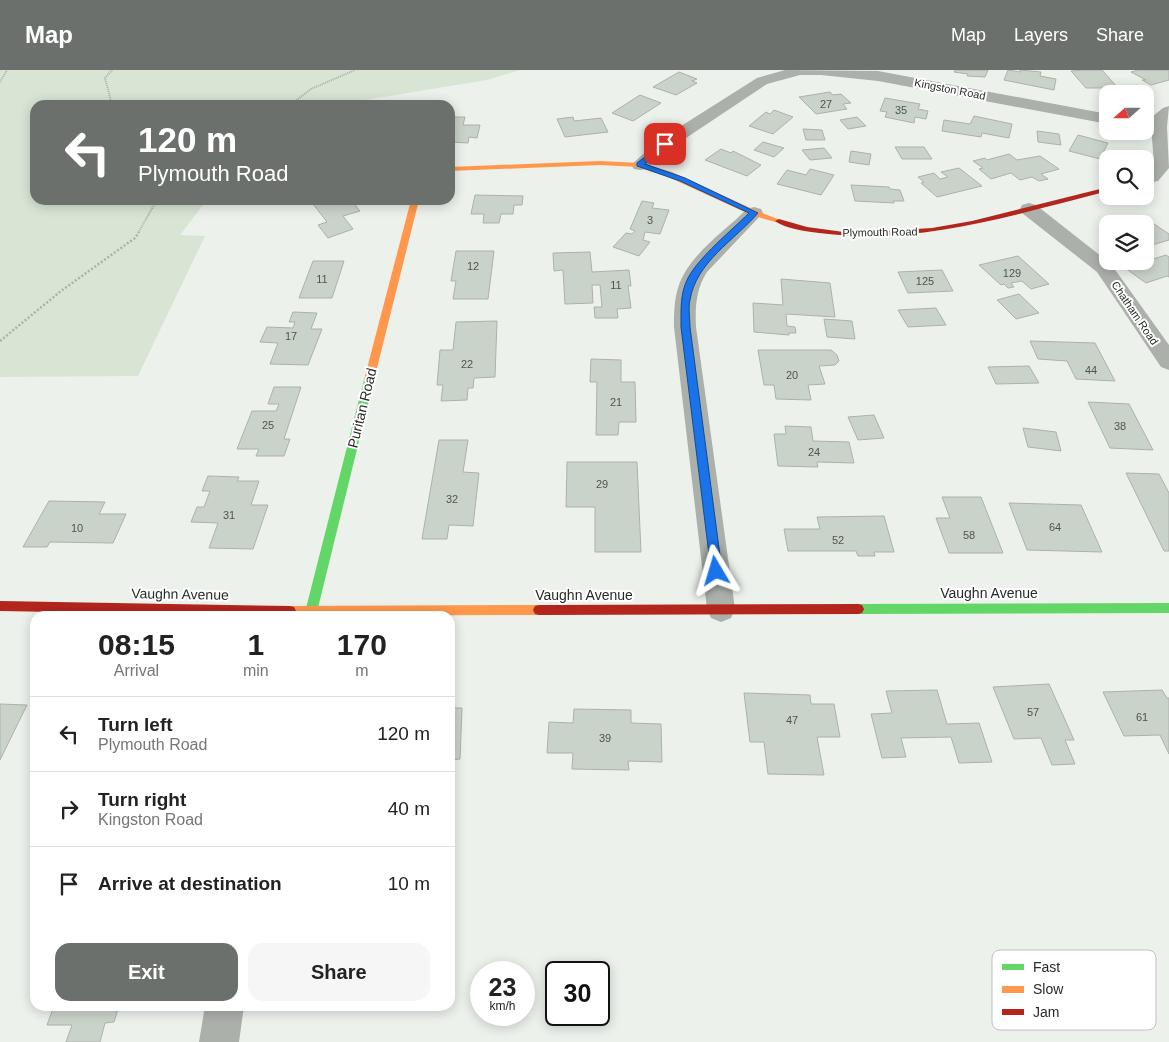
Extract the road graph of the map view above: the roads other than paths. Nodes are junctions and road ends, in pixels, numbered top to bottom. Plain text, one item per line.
1 (1169, 111) edge
2 (1099, 117) edge
3 (1154, 124) edge
4 (1154, 133) edge
5 (640, 165) junction
6 (455, 169) edge
7 (1154, 175) edge
8 (1099, 191) edge
9 (414, 205) edge
10 (1029, 210) junction
11 (754, 213) junction
12 (1169, 362) edge
13 (0, 606) edge
14 (1169, 608) edge
15 (721, 609) junction
16 (194, 611) edge
17 (311, 611) edge
18 (455, 612) edge
19 (224, 1011) edge
20 (219, 1042) edge

1 - 3 street
2 - 5 street, Kingston Road
4 - 7 street
5 - 6 street, Plymouth Road
5 - 11 street, Plymouth Road
8 - 10 street, Plymouth Road
9 - 17 street, Puritan Road
10 - 11 street, Plymouth Road
10 - 12 street, Chatham Road
11 - 15 street
13 - 16 street, Vaughn Avenue
14 - 15 street, Vaughn Avenue
15 - 18 street, Vaughn Avenue
19 - 20 street

